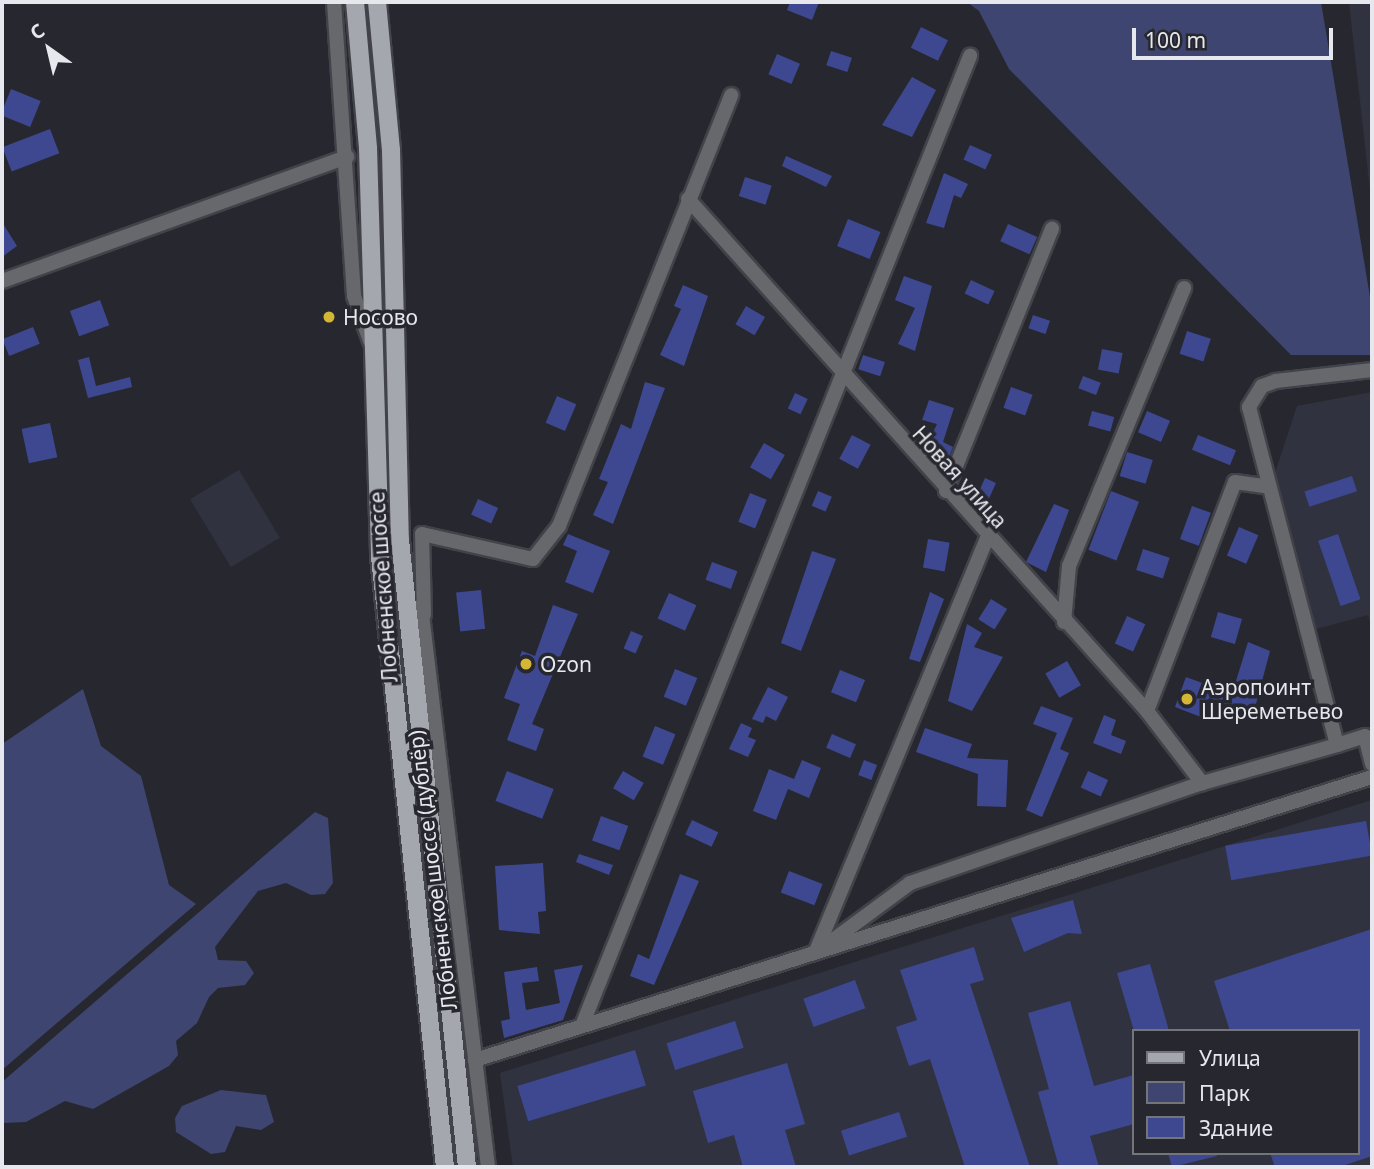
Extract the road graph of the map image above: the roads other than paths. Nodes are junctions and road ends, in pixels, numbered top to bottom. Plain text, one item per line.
1 (334, 2) edge
2 (355, 2) edge
3 (377, 2) edge
4 (970, 56) dead end
5 (731, 95) dead end
6 (347, 157) junction
7 (688, 198) junction
8 (1052, 229) dead end
9 (2, 281) edge
10 (1184, 288) dead end
11 (372, 346) junction
12 (1372, 370) edge
13 (843, 378) junction
14 (1270, 487) junction
15 (946, 491) junction
16 (987, 539) junction
17 (403, 572) junction
18 (424, 615) junction
19 (1064, 622) junction
20 (1146, 711) junction
21 (1337, 745) junction
22 (1372, 764) edge
23 (1372, 777) edge
24 (1202, 782) junction
25 (815, 953) junction
26 (583, 1023) junction
27 (475, 1060) junction
28 (445, 1167) edge
29 (467, 1167) edge
30 (488, 1167) edge

1 - 6 street
2 - 11 main road, Лобненское шоссе
3 - 17 main road, Лобненское шоссе
4 - 13 street
5 - 7 street
6 - 9 street
6 - 11 street
7 - 13 street, Новая улица
7 - 18 street
8 - 15 street
10 - 19 street
11 - 28 main road, Лобненское шоссе
12 - 14 street
13 - 15 street, Новая улица
13 - 26 street
14 - 20 street
14 - 21 street
15 - 16 street, Новая улица
16 - 19 street, Новая улица
16 - 25 street
17 - 18 street, Лобненское шоссе (дублёр)
17 - 29 main road, Лобненское шоссе
18 - 27 street, Лобненское шоссе (дублёр)
19 - 20 street, Новая улица
20 - 24 street, Новая улица
21 - 22 street
21 - 24 street
23 - 25 street
24 - 25 street
25 - 26 street
26 - 27 street
27 - 30 street, Лобненское шоссе (дублёр)

